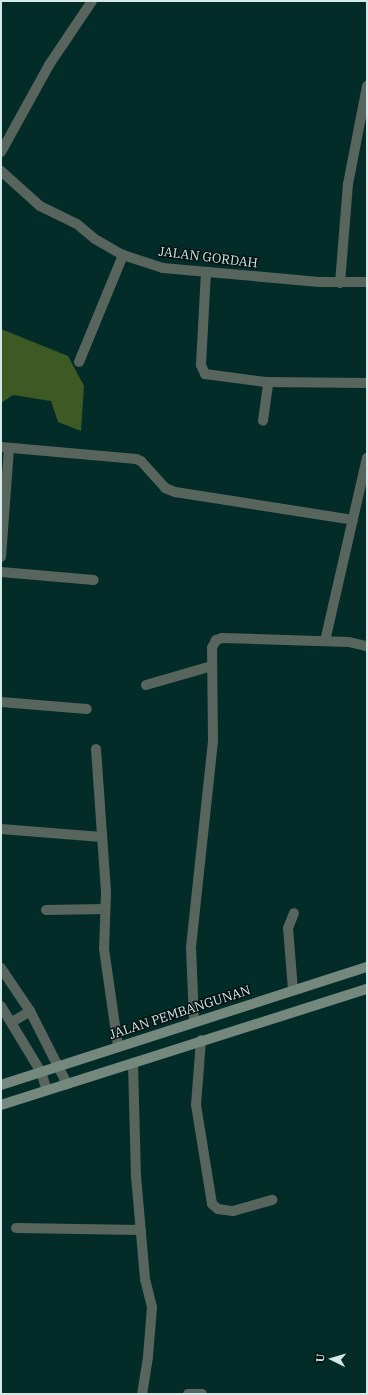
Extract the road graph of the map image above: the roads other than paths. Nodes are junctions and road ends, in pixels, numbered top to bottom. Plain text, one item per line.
1 (92, 1) edge
2 (367, 86) edge
3 (1, 152) edge
4 (1, 171) edge
5 (123, 255) junction
6 (206, 272) junction
7 (367, 282) edge
8 (340, 283) junction
9 (79, 362) dead end
10 (265, 382) junction
11 (367, 383) edge
12 (263, 421) dead end
13 (5, 448) edge
14 (367, 458) edge
15 (353, 520) junction
16 (1, 557) edge
17 (1, 572) edge
18 (94, 580) dead end
19 (325, 641) junction
20 (367, 646) edge
21 (212, 666) junction
22 (146, 685) dead end
23 (1, 702) edge
24 (87, 709) dead end
25 (96, 749) dead end
26 (1, 829) edge
27 (102, 837) junction
28 (104, 909) junction
29 (46, 910) dead end
30 (294, 913) dead end
31 (367, 967) edge
32 (1, 968) edge
33 (367, 989) edge
34 (293, 990) junction
35 (1, 1006) edge
36 (30, 1011) junction
37 (194, 1021) junction
38 (12, 1022) junction
39 (201, 1040) junction
40 (118, 1046) junction
41 (133, 1063) junction
42 (60, 1066) junction
43 (41, 1072) junction
44 (68, 1084) junction
45 (1, 1085) edge
46 (47, 1090) junction
47 (1, 1105) edge
48 (272, 1200) dead end
49 (16, 1228) dead end
50 (140, 1230) junction
51 (142, 1394) edge
52 (188, 1394) edge
53 (202, 1394) edge

1 - 3 street
2 - 8 street
4 - 5 street, JALAN GORDAH
5 - 6 street, JALAN GORDAH
5 - 9 street
6 - 8 street, JALAN GORDAH
6 - 10 street
7 - 8 street, JALAN GORDAH
10 - 11 street
10 - 12 street
13 - 15 street
13 - 16 street
14 - 15 street
15 - 19 street
17 - 18 street
19 - 20 street
19 - 21 street
21 - 22 street
21 - 37 street
23 - 24 street
25 - 27 street
26 - 27 street
27 - 28 street
28 - 29 street
28 - 40 street
30 - 34 street
31 - 34 main road, JALAN PEMBANGUNAN
32 - 36 street
33 - 39 main road
34 - 37 main road, JALAN PEMBANGUNAN
35 - 38 street
36 - 38 street
36 - 42 street
37 - 40 main road, JALAN PEMBANGUNAN
38 - 43 street
39 - 41 main road
39 - 48 street
40 - 42 main road, JALAN PEMBANGUNAN
41 - 44 main road
41 - 50 street
42 - 43 main road, JALAN PEMBANGUNAN
42 - 44 street
43 - 45 main road, JALAN PEMBANGUNAN
43 - 46 street
44 - 46 main road
46 - 47 main road
49 - 50 street
50 - 51 street
52 - 53 street

